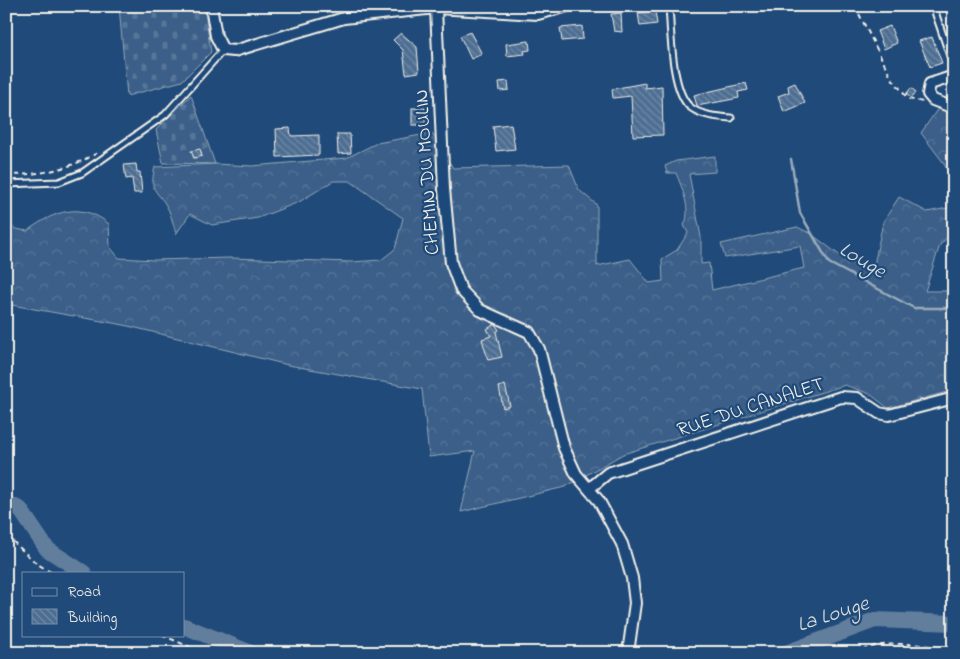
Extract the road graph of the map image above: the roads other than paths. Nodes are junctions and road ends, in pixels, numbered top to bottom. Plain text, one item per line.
1 (211, 6) edge
2 (568, 6) edge
3 (669, 6) edge
4 (934, 6) edge
5 (436, 8) junction
6 (223, 50) junction
7 (954, 68) edge
8 (954, 76) edge
9 (954, 108) edge
10 (731, 118) dead end
11 (6, 184) edge
12 (954, 398) edge
13 (590, 488) junction
14 (628, 653) edge

1 - 6 street
2 - 5 street
3 - 10 lane
4 - 7 lane
5 - 6 street
5 - 13 street, CHEMIN DU MOULIN
6 - 11 lane
8 - 9 street
12 - 13 street, RUE DU CANALET
13 - 14 street, CHEMIN DU MOULIN

